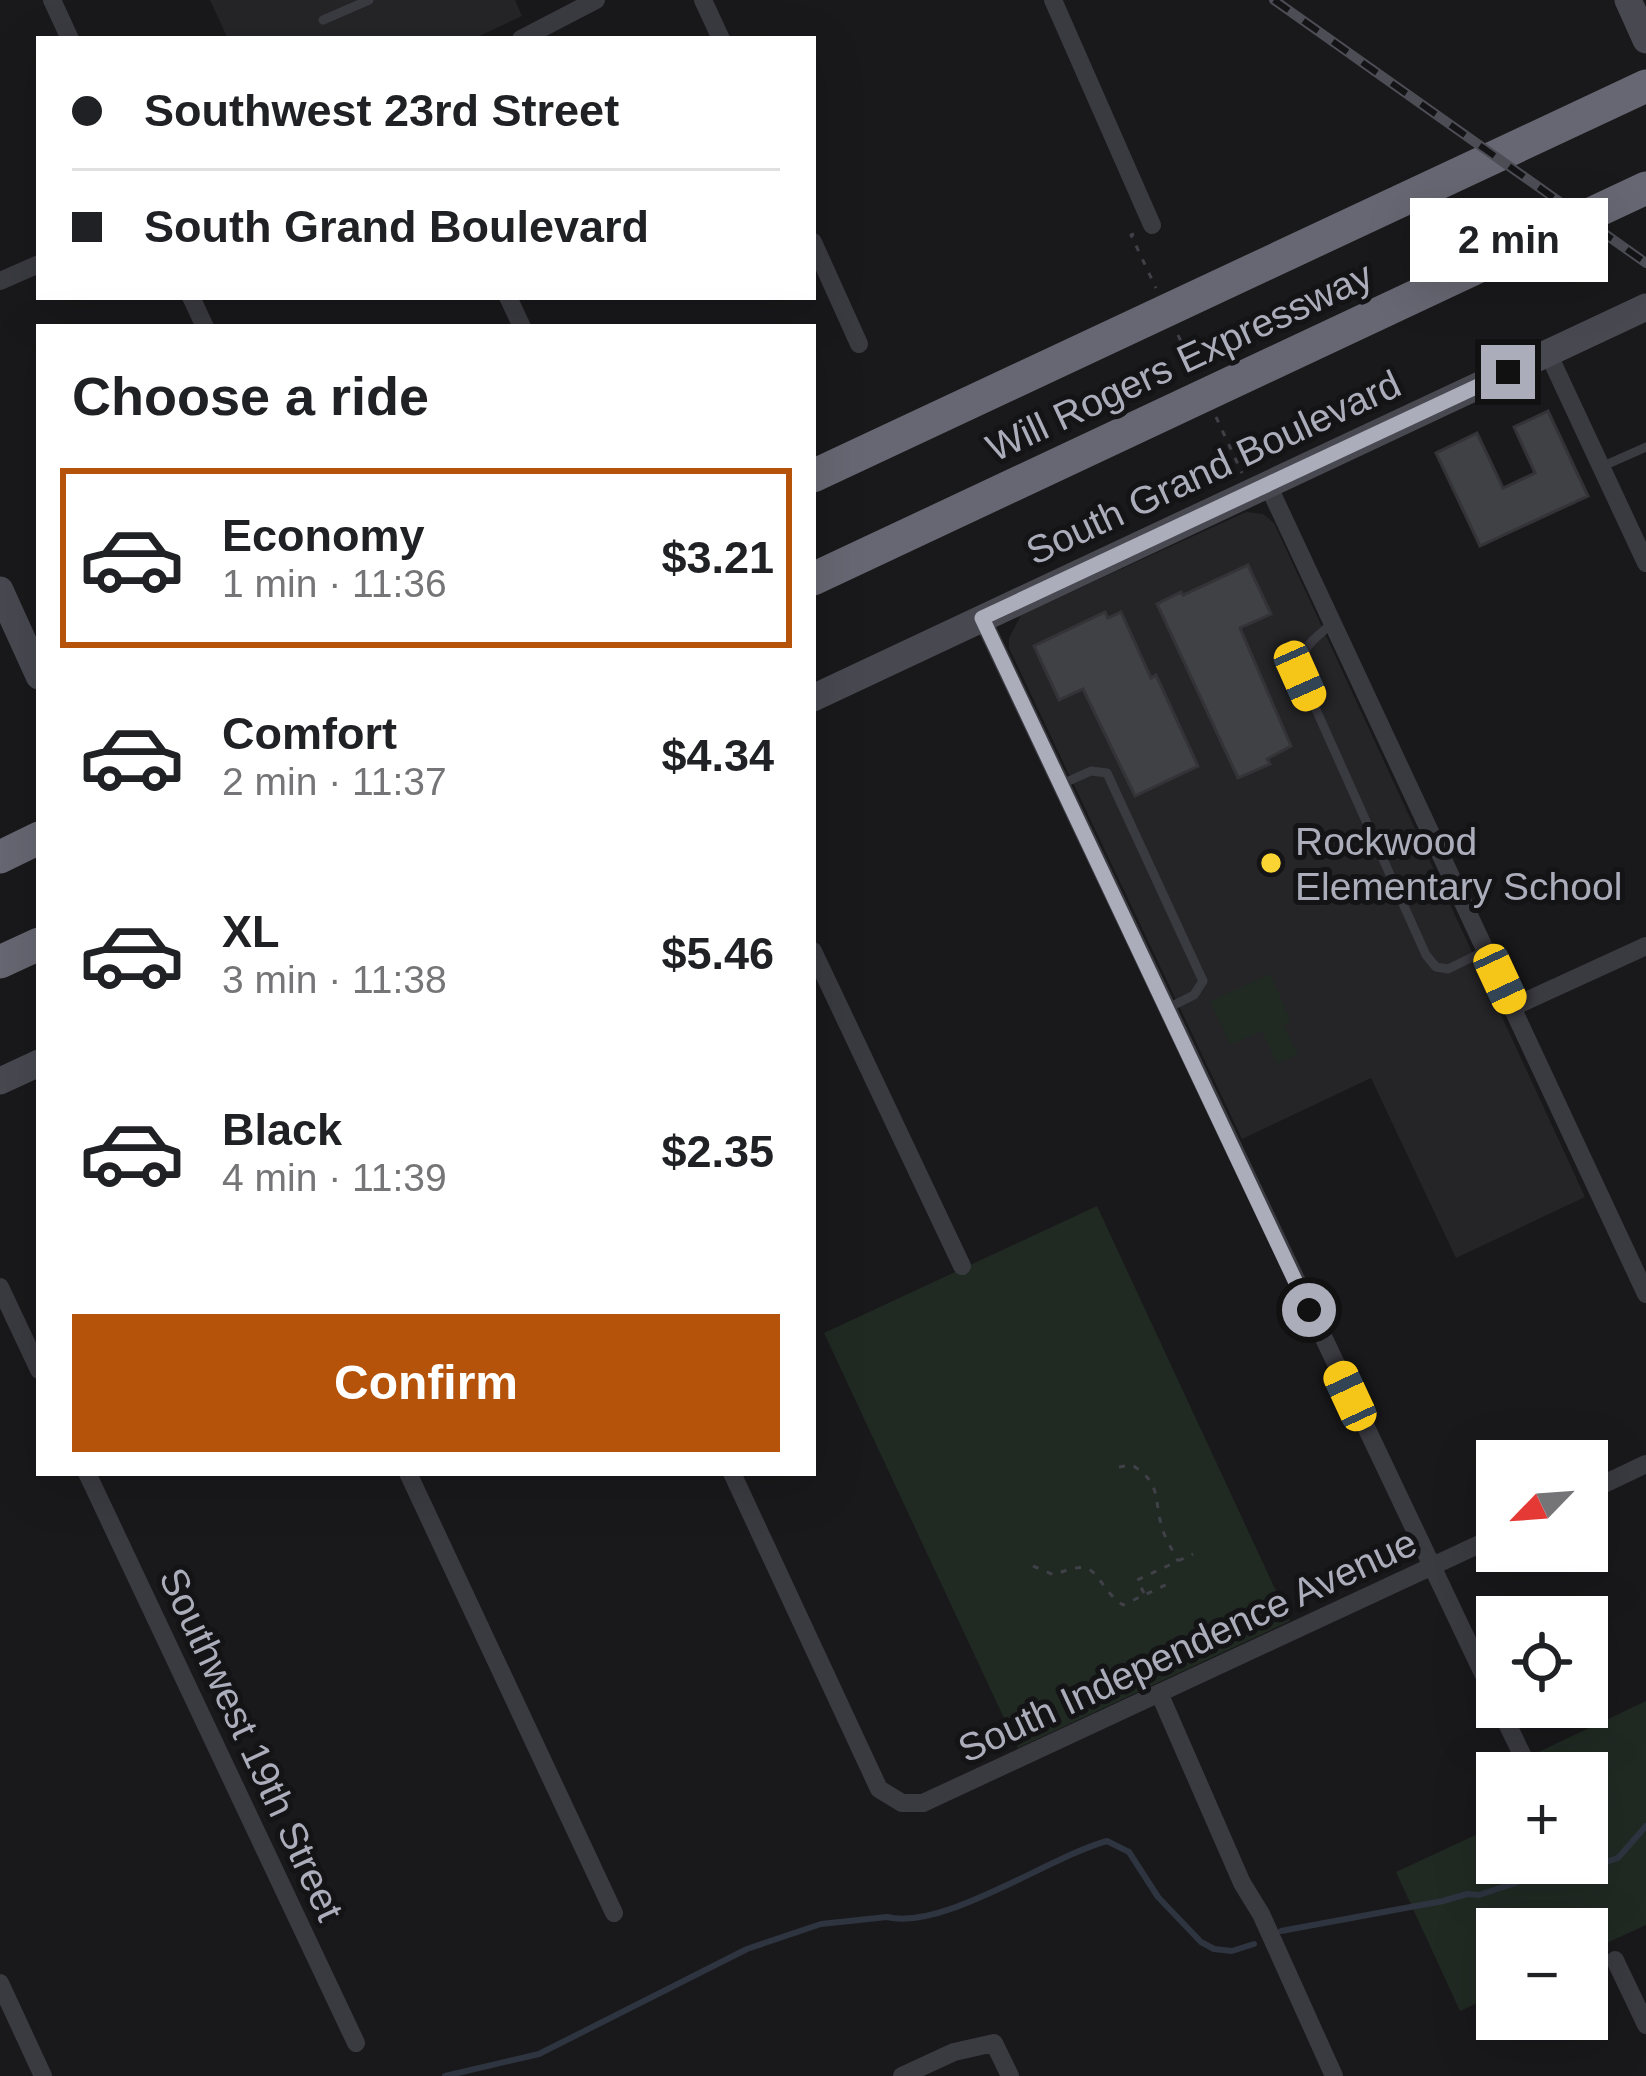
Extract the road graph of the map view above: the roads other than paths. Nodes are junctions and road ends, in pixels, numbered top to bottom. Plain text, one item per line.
1 (52, 0) edge
2 (369, 0) edge
3 (596, 0) edge
4 (703, 0) edge
5 (1053, 0) edge
6 (1628, 0) edge
7 (323, 20) dead end
8 (1643, 33) edge
9 (69, 36) edge
10 (527, 36) edge
11 (720, 36) edge
12 (1646, 86) edge
13 (1646, 188) edge
14 (1152, 225) dead end
15 (816, 249) edge
16 (36, 265) edge
17 (0, 281) edge
18 (1646, 307) edge
19 (859, 344) dead end
20 (1548, 353) junction
21 (1646, 447) edge
22 (1601, 467) junction
23 (816, 475) edge
24 (1255, 480) junction
25 (1646, 563) edge
26 (816, 578) edge
27 (0, 590) edge
28 (982, 618) junction
29 (1334, 622) junction
30 (36, 669) edge
31 (816, 697) edge
32 (1061, 784) junction
33 (36, 839) edge
34 (0, 856) edge
35 (36, 945) edge
36 (1646, 946) edge
37 (1487, 950) junction
38 (816, 957) edge
39 (0, 962) edge
40 (1514, 1007) junction
41 (1166, 1010) junction
42 (36, 1064) edge
43 (0, 1081) edge
44 (962, 1266) dead end
45 (0, 1287) edge
46 (1646, 1294) edge
47 (36, 1364) edge
48 (1646, 1464) edge
49 (89, 1476) edge
50 (409, 1476) edge
51 (733, 1476) edge
52 (1608, 1482) edge
53 (1476, 1546) edge
54 (1432, 1568) junction
55 (1476, 1659) edge
56 (1160, 1695) junction
57 (614, 1913) dead end
58 (1616, 1960) dead end
59 (0, 1983) edge
60 (1646, 2025) edge
61 (356, 2043) dead end
62 (44, 2076) edge
63 (902, 2076) edge
64 (1010, 2076) edge
65 (1334, 2076) edge

1 - 9 street
2 - 7 lane
3 - 10 street
4 - 11 street
5 - 14 street
6 - 8 street
12 - 23 highway, Will Rogers Expressway
13 - 26 highway, Will Rogers Expressway
15 - 19 street
16 - 17 street
18 - 20 street, South Grand Boulevard
20 - 22 street
20 - 24 street, South Grand Boulevard
21 - 22 lane
22 - 25 street
24 - 28 street, South Grand Boulevard
24 - 29 street
27 - 30 street
28 - 31 street, South Grand Boulevard
28 - 32 street
29 - 37 street
29 - 37 lane
32 - 41 street
32 - 41 lane
33 - 34 highway
35 - 39 highway
36 - 40 street
37 - 40 street
38 - 44 street
40 - 46 street
41 - 54 street
42 - 43 street
45 - 47 street
48 - 52 street
49 - 61 street, Southwest 19th Street
50 - 57 street
51 - 56 street, South Independence Avenue
53 - 54 street, South Independence Avenue
54 - 55 street
54 - 56 street, South Independence Avenue
56 - 65 street
58 - 60 street
59 - 62 street
63 - 64 street

